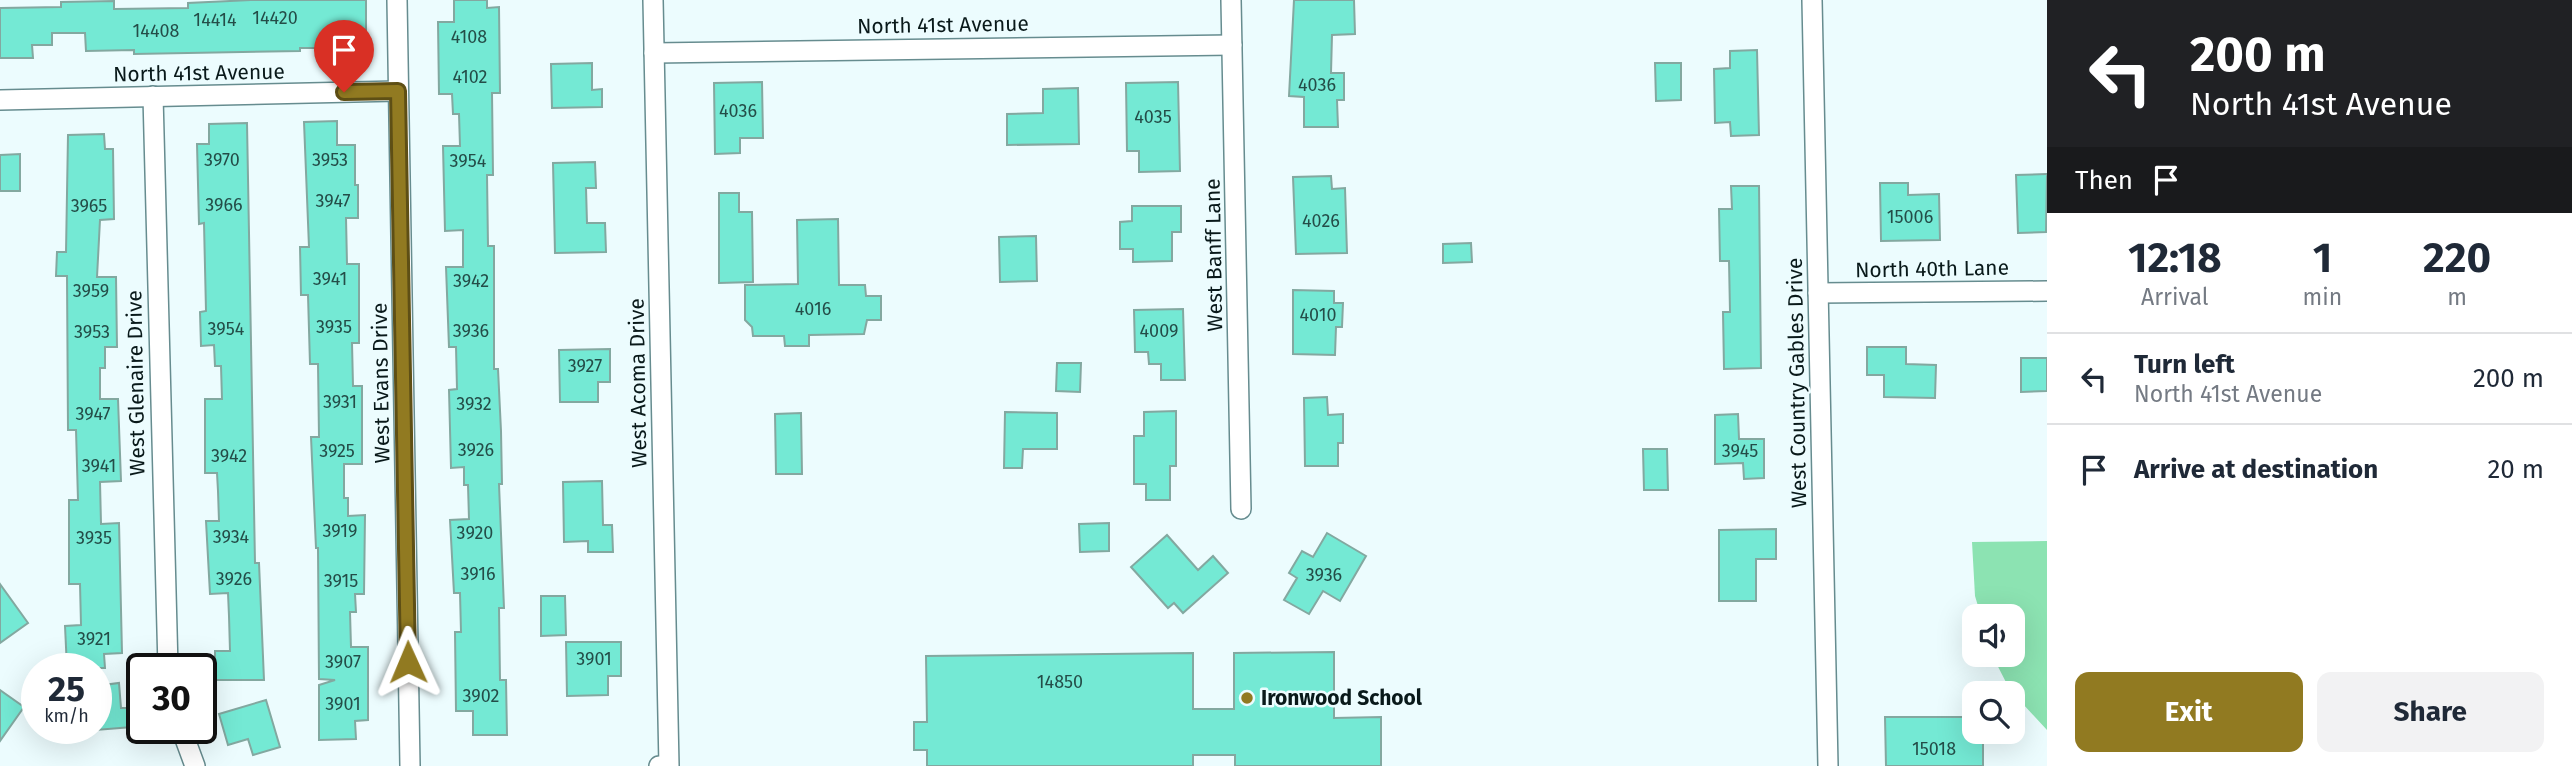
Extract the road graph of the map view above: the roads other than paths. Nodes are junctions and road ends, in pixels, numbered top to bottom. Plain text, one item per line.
1 (397, 0) edge
2 (653, 0) edge
3 (1231, 0) edge
4 (1812, 0) edge
5 (1232, 45) junction
6 (654, 53) junction
7 (398, 91) junction
8 (153, 96) junction
9 (0, 100) edge
10 (2047, 291) edge
11 (1818, 293) junction
12 (1241, 509) dead end
13 (168, 653) edge
14 (187, 744) edge
15 (195, 766) edge
16 (410, 766) edge
17 (660, 766) edge
18 (669, 766) edge
19 (1828, 766) edge

1 - 7 street, West Evans Drive
2 - 6 street, West Acoma Drive
3 - 5 street, West Banff Lane
4 - 11 street, West Country Gables Drive
5 - 6 street, North 41st Avenue
5 - 12 street, West Banff Lane
6 - 18 street, West Acoma Drive
7 - 8 street, North 41st Avenue
7 - 16 street, West Evans Drive
8 - 9 street, North 41st Avenue
8 - 13 street, West Glenaire Drive
10 - 11 street, North 40th Lane
11 - 19 street, West Country Gables Drive
14 - 15 street
17 - 18 street

